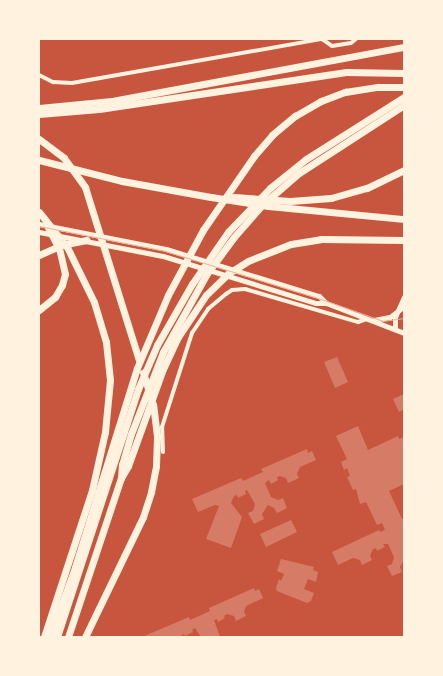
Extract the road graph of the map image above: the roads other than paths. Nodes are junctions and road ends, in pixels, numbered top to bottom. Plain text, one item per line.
1 (322, 39) edge
2 (356, 39) edge
3 (404, 47) edge
4 (404, 72) edge
5 (39, 75) edge
6 (404, 87) edge
7 (404, 96) edge
8 (404, 105) edge
9 (39, 108) edge
10 (389, 111) junction
11 (39, 114) edge
12 (39, 140) edge
13 (39, 160) edge
14 (404, 170) edge
15 (212, 197) junction
16 (39, 212) edge
17 (404, 219) edge
18 (39, 224) edge
19 (39, 232) edge
20 (87, 240) junction
21 (404, 240) edge
22 (39, 255) edge
23 (404, 297) edge
24 (326, 303) junction
25 (404, 306) edge
26 (41, 308) edge
27 (396, 314) junction
28 (371, 319) junction
29 (395, 329) junction
30 (404, 333) edge
31 (160, 454) junction
32 (121, 478) junction
33 (44, 637) edge
34 (50, 637) edge
35 (57, 637) edge
36 (68, 637) edge
37 (85, 637) edge

1 - 2 street
1 - 5 street
3 - 9 highway
4 - 11 highway
6 - 34 highway
7 - 10 highway
8 - 10 highway
10 - 32 highway
10 - 35 highway
12 - 31 highway
13 - 15 highway
14 - 15 highway
15 - 17 highway
16 - 26 highway
16 - 33 highway
18 - 24 main road
19 - 20 main road
20 - 22 highway
20 - 24 main road
21 - 32 highway
23 - 27 main road
24 - 28 main road
25 - 27 main road
27 - 28 main road
27 - 29 main road
28 - 29 main road
28 - 31 street
29 - 30 main road
31 - 37 highway
32 - 36 highway

